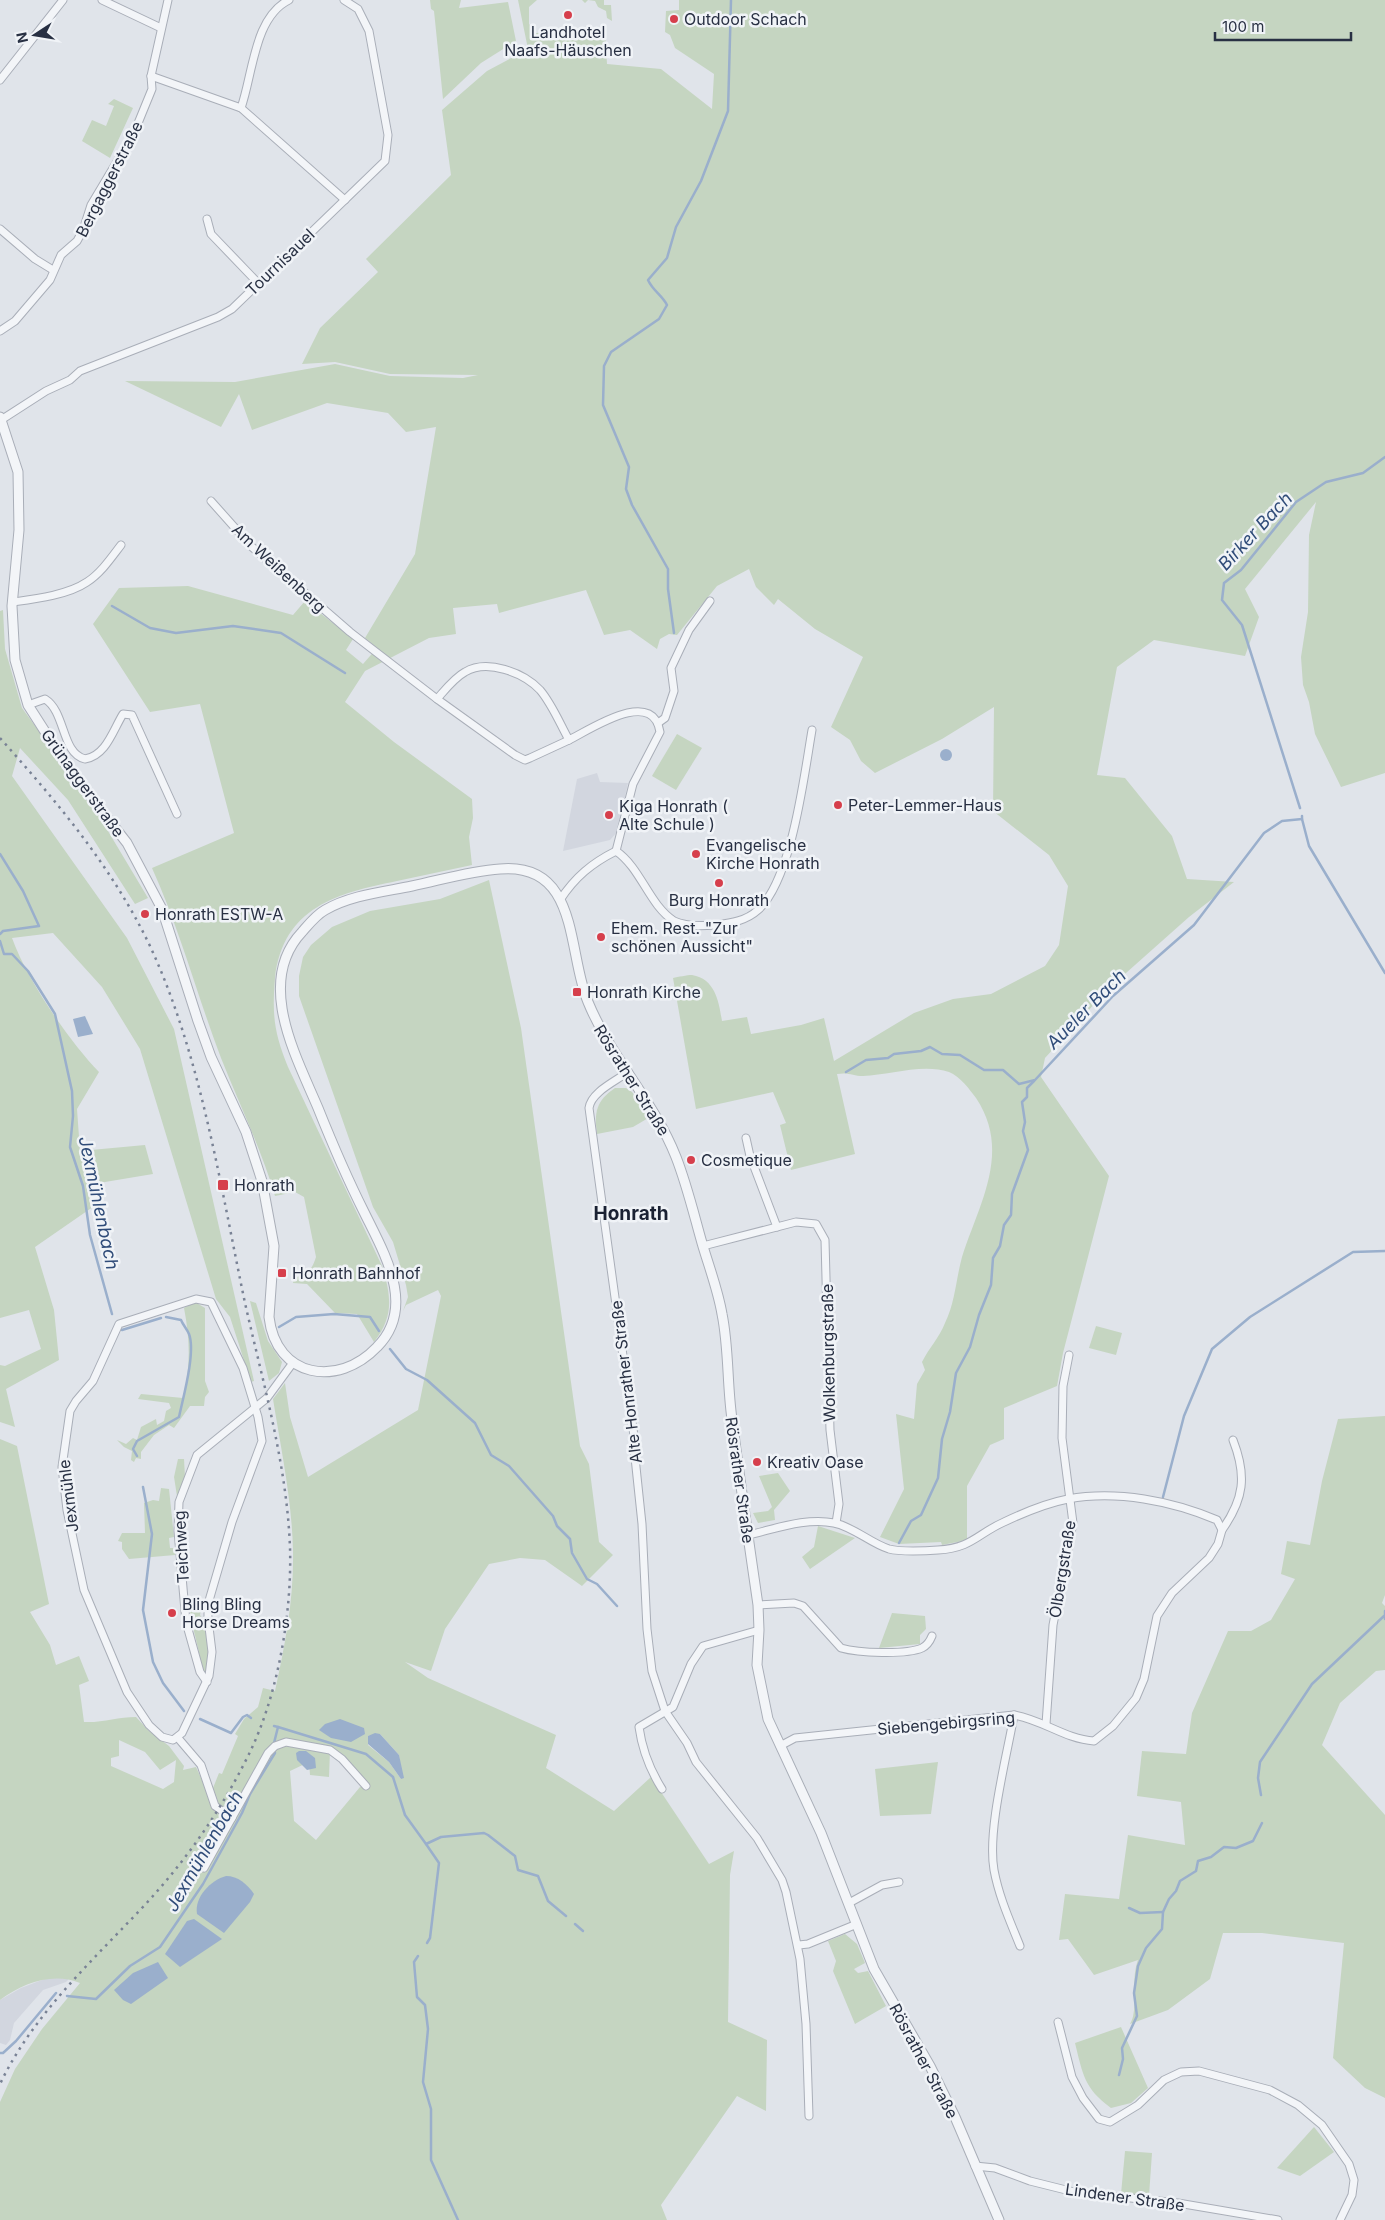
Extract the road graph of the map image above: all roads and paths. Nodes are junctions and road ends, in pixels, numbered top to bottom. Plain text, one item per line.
1 (63, 0) edge
2 (102, 0) edge
3 (168, 0) edge
4 (289, 0) edge
5 (344, 0) edge
6 (161, 28) junction
7 (151, 76) junction
8 (0, 80) edge
9 (241, 108) junction
10 (345, 200) junction
11 (207, 219) dead end
12 (0, 229) edge
13 (53, 270) junction
14 (259, 284) junction
15 (0, 331) edge
16 (1, 424) edge
17 (211, 501) dead end
18 (121, 545) dead end
19 (710, 601) dead end
20 (13, 602) junction
21 (437, 699) junction
22 (28, 705) junction
23 (658, 723) junction
24 (812, 730) dead end
25 (569, 740) junction
26 (177, 814) dead end
27 (616, 851) junction
28 (560, 900) junction
29 (628, 1072) junction
30 (746, 1138) dead end
31 (776, 1227) junction
32 (703, 1246) junction
33 (1069, 1355) dead end
34 (292, 1364) junction
35 (254, 1409) junction
36 (1233, 1440) dead end
37 (1068, 1499) junction
38 (836, 1523) junction
39 (1222, 1530) junction
40 (748, 1535) junction
41 (758, 1605) junction
42 (759, 1630) junction
43 (932, 1636) dead end
44 (207, 1682) junction
45 (665, 1711) junction
46 (1014, 1715) junction
47 (1046, 1724) junction
48 (178, 1738) junction
49 (780, 1746) junction
50 (366, 1786) dead end
51 (662, 1789) dead end
52 (232, 1818) junction
53 (204, 1868) dead end
54 (900, 1882) dead end
55 (848, 1903) junction
56 (857, 1924) junction
57 (799, 1945) junction
58 (1020, 1946) dead end
59 (1058, 2022) dead end
60 (809, 2116) dead end
61 (975, 2166) junction
62 (999, 2220) edge
63 (1278, 2220) edge
64 (1340, 2220) edge

1 - 8 street
2 - 6 street
3 - 6 street, Bergaggerstraße
4 - 9 street
5 - 10 street, Tournisauel
6 - 7 street, Bergaggerstraße
7 - 9 street
7 - 13 street, Bergaggerstraße
9 - 10 street
10 - 14 street, Tournisauel
11 - 14 street
12 - 13 street
13 - 15 street, Bergaggerstraße
14 - 16 street, Tournisauel
16 - 20 street, Grünaggerstraße
17 - 21 street, Am Weißenberg
18 - 20 street
19 - 23 street
20 - 22 street, Grünaggerstraße
21 - 25 street, Am Weißenberg
21 - 25 street
22 - 26 street
22 - 34 street, Grünaggerstraße
23 - 25 street
23 - 27 street
24 - 27 street
27 - 28 street
28 - 29 street, Rösrather Straße
28 - 34 street, Rösrather Straße
29 - 32 street, Rösrather Straße
29 - 45 street, Alte Honrather Straße
30 - 31 street
31 - 32 street, Wolkenburgstraße
31 - 38 street, Wolkenburgstraße
32 - 40 street, Rösrather Straße
33 - 37 street, Ölbergstraße
34 - 35 street
35 - 44 street, Jexmühle
35 - 44 street, Teichweg
35 - 48 street, Jexmühle
36 - 39 street, Siebengebirgsring
37 - 38 street
37 - 39 street
37 - 47 street, Ölbergstraße
38 - 40 street
39 - 47 street, Siebengebirgsring
40 - 41 street, Rösrather Straße
41 - 42 street, Rösrather Straße
41 - 43 street
42 - 45 street
42 - 49 street, Rösrather Straße
44 - 48 street, Jexmühle
45 - 51 street
45 - 57 street, Alte Honrather Straße
46 - 47 street, Siebengebirgsring
46 - 49 street, Siebengebirgsring
46 - 58 street
48 - 52 street
49 - 55 street, Rösrather Straße
50 - 52 street
52 - 53 street
54 - 55 street
55 - 56 street, Rösrather Straße
56 - 57 street
56 - 61 street, Rösrather Straße
57 - 60 street, Alte Honrather Straße
59 - 64 street
61 - 62 street, Rösrather Straße
61 - 63 street, Lindener Straße

